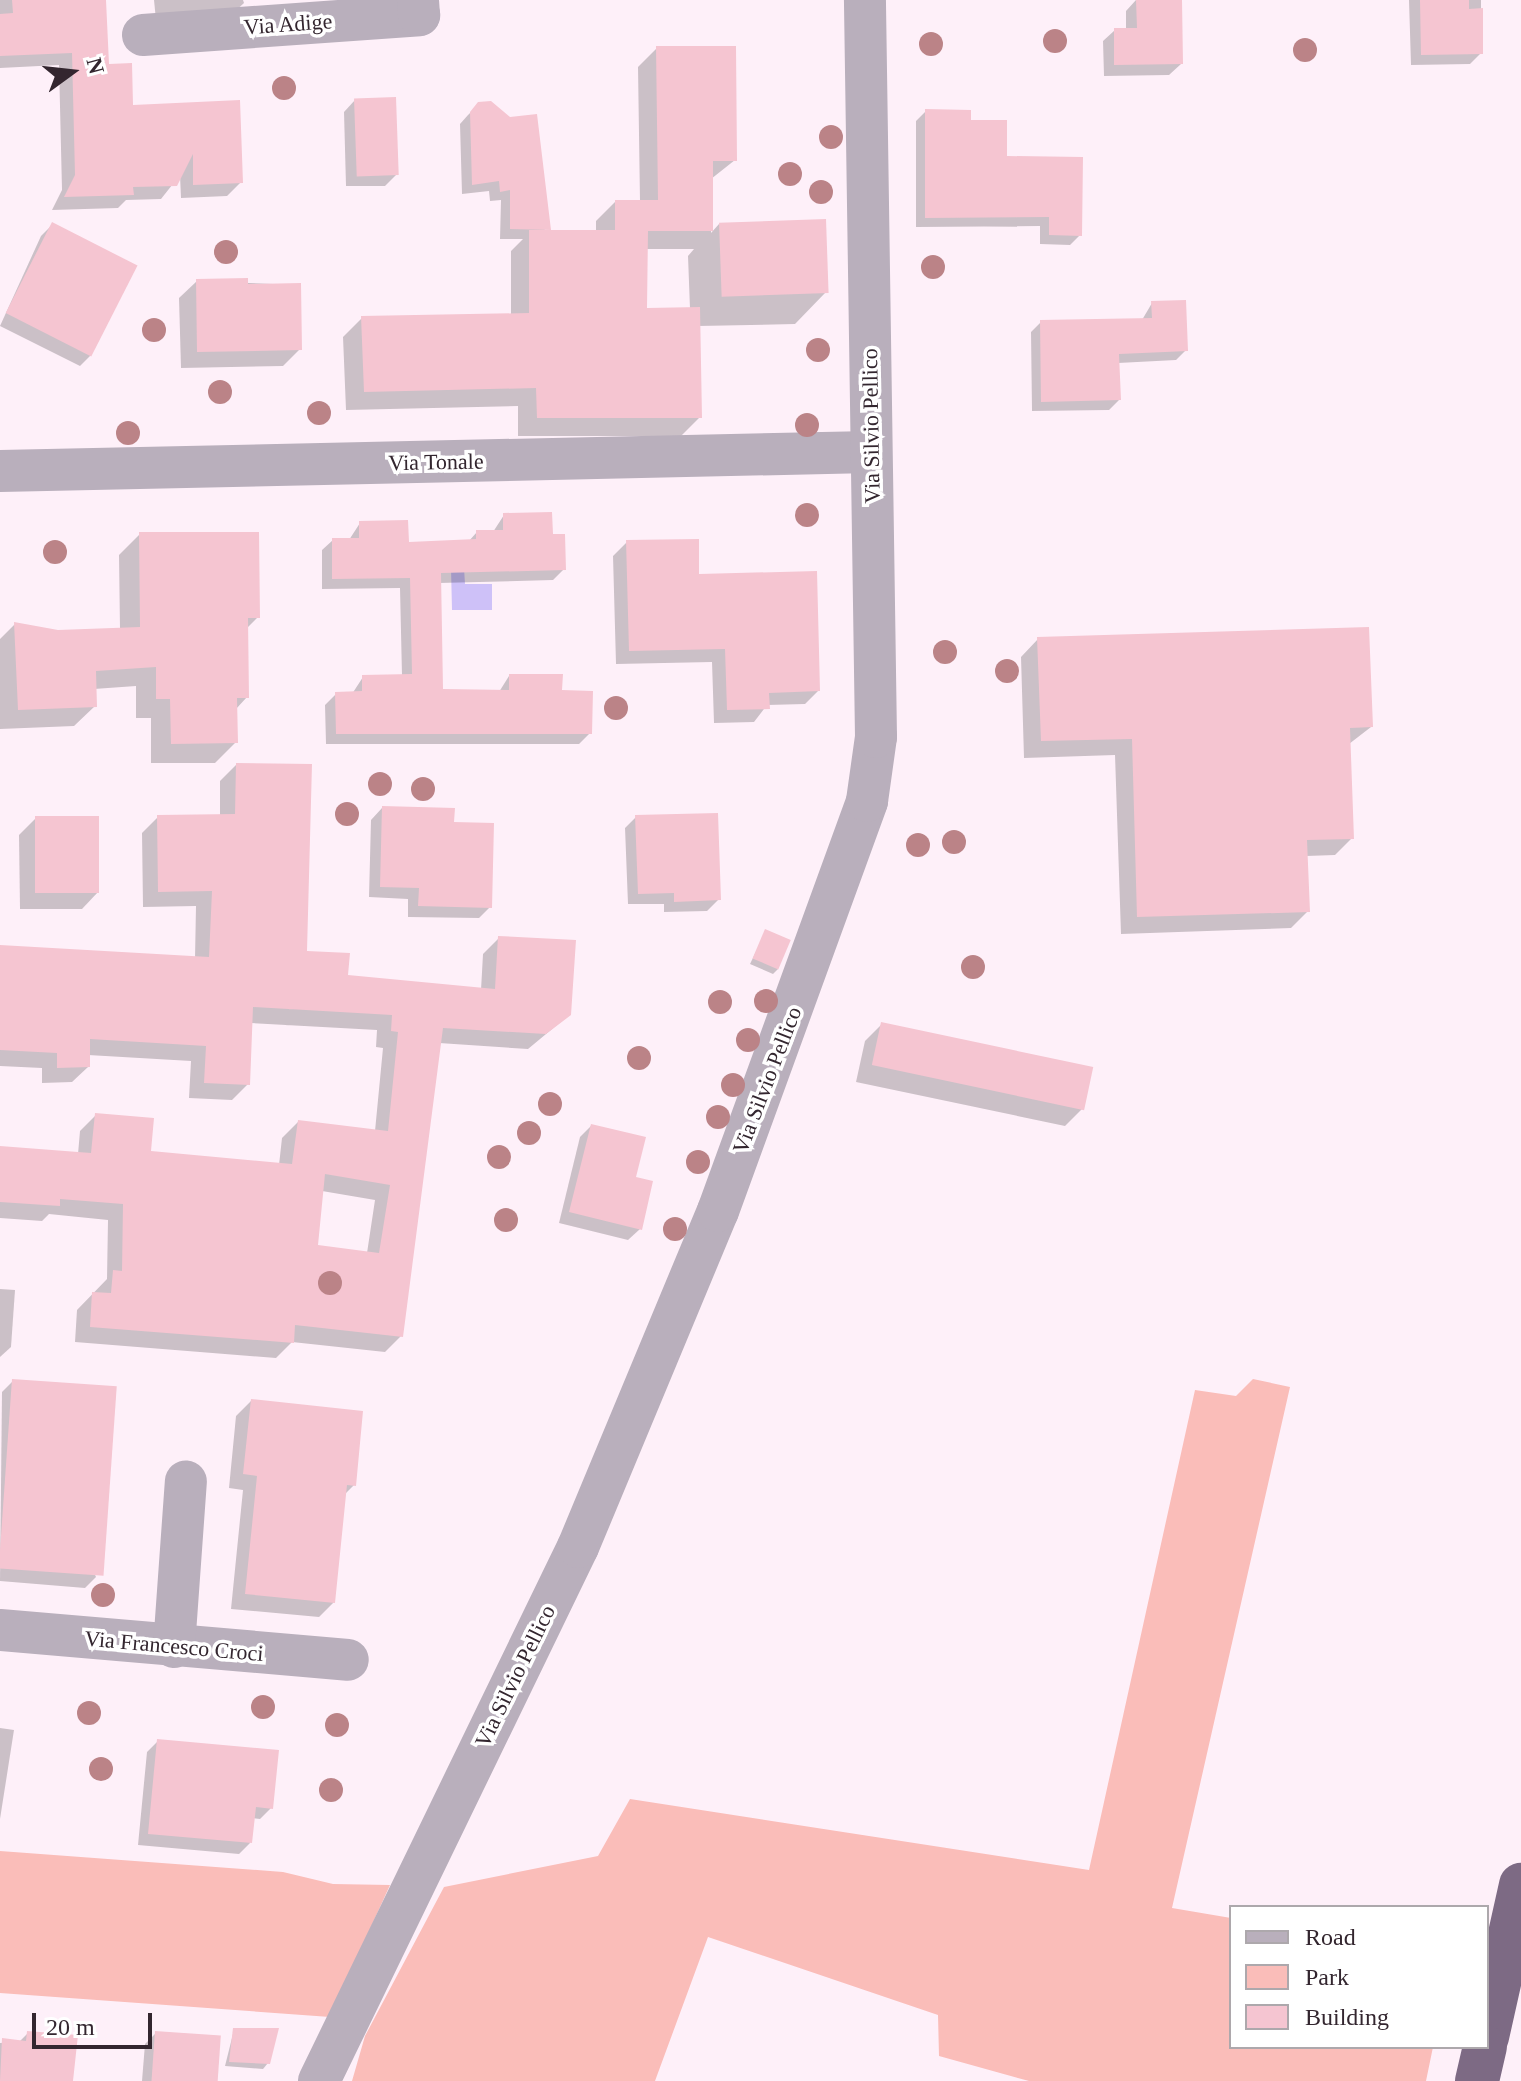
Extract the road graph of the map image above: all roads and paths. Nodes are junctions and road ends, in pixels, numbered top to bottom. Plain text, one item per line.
1 (418, 0) edge
2 (865, 0) edge
3 (143, 35) dead end
4 (871, 452) junction
5 (0, 471) edge
6 (186, 1481) dead end
7 (0, 1630) edge
8 (174, 1647) junction
9 (348, 1660) dead end
10 (1521, 1885) edge
11 (1489, 2028) edge
12 (1485, 2049) edge
13 (319, 2081) edge
14 (1477, 2081) edge

1 - 3 street, Via Adige
2 - 4 street, Via Silvio Pellico
4 - 5 street, Via Tonale
4 - 13 street, Via Silvio Pellico
6 - 8 street
7 - 8 street, Via Francesco Croci
8 - 9 street, Via Francesco Croci
10 - 11 highway
12 - 14 highway

